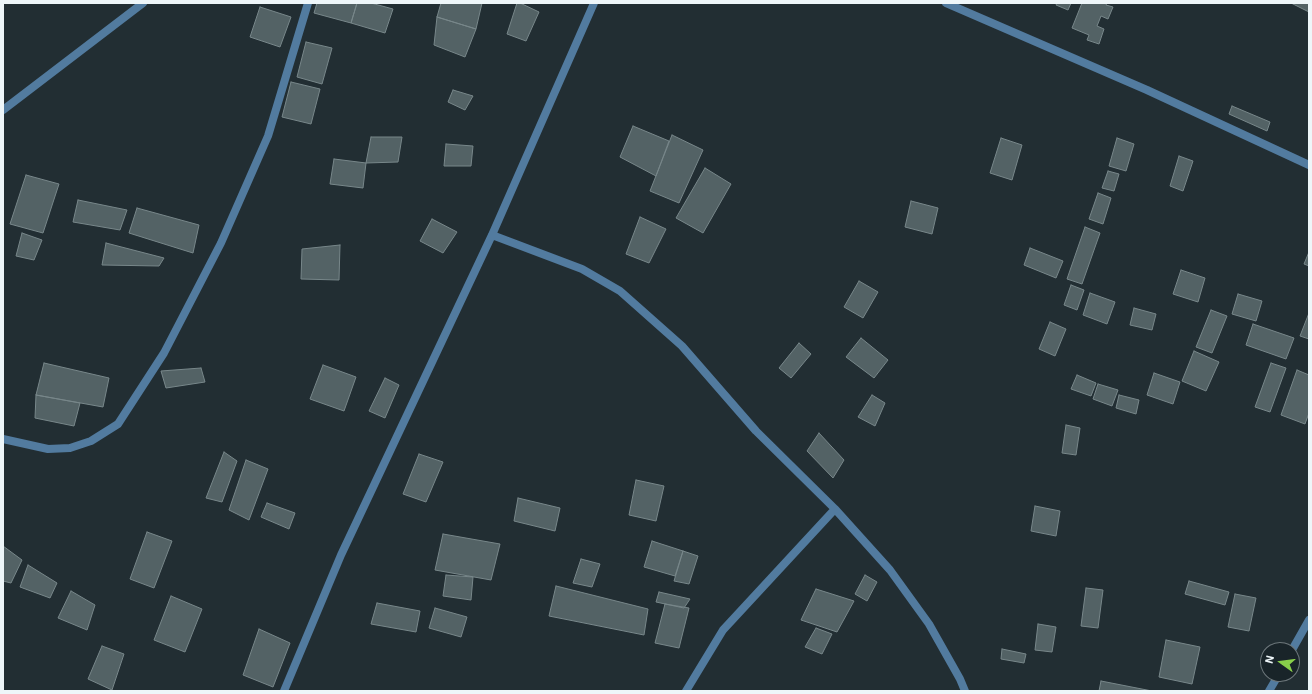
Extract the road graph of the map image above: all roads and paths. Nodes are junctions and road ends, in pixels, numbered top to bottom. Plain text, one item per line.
1 (143, 3) edge
2 (308, 3) edge
3 (594, 3) edge
4 (946, 3) edge
5 (3, 110) edge
6 (1309, 165) edge
7 (492, 234) junction
8 (3, 439) edge
9 (835, 510) junction
10 (1309, 620) edge
11 (1297, 642) edge
12 (1274, 682) edge
13 (284, 691) edge
14 (686, 691) edge
15 (965, 691) edge
16 (1269, 691) edge

1 - 5 street
2 - 8 street
3 - 7 street
4 - 6 street
7 - 9 street
7 - 13 street
9 - 14 street
9 - 15 street
10 - 11 street
12 - 16 street

